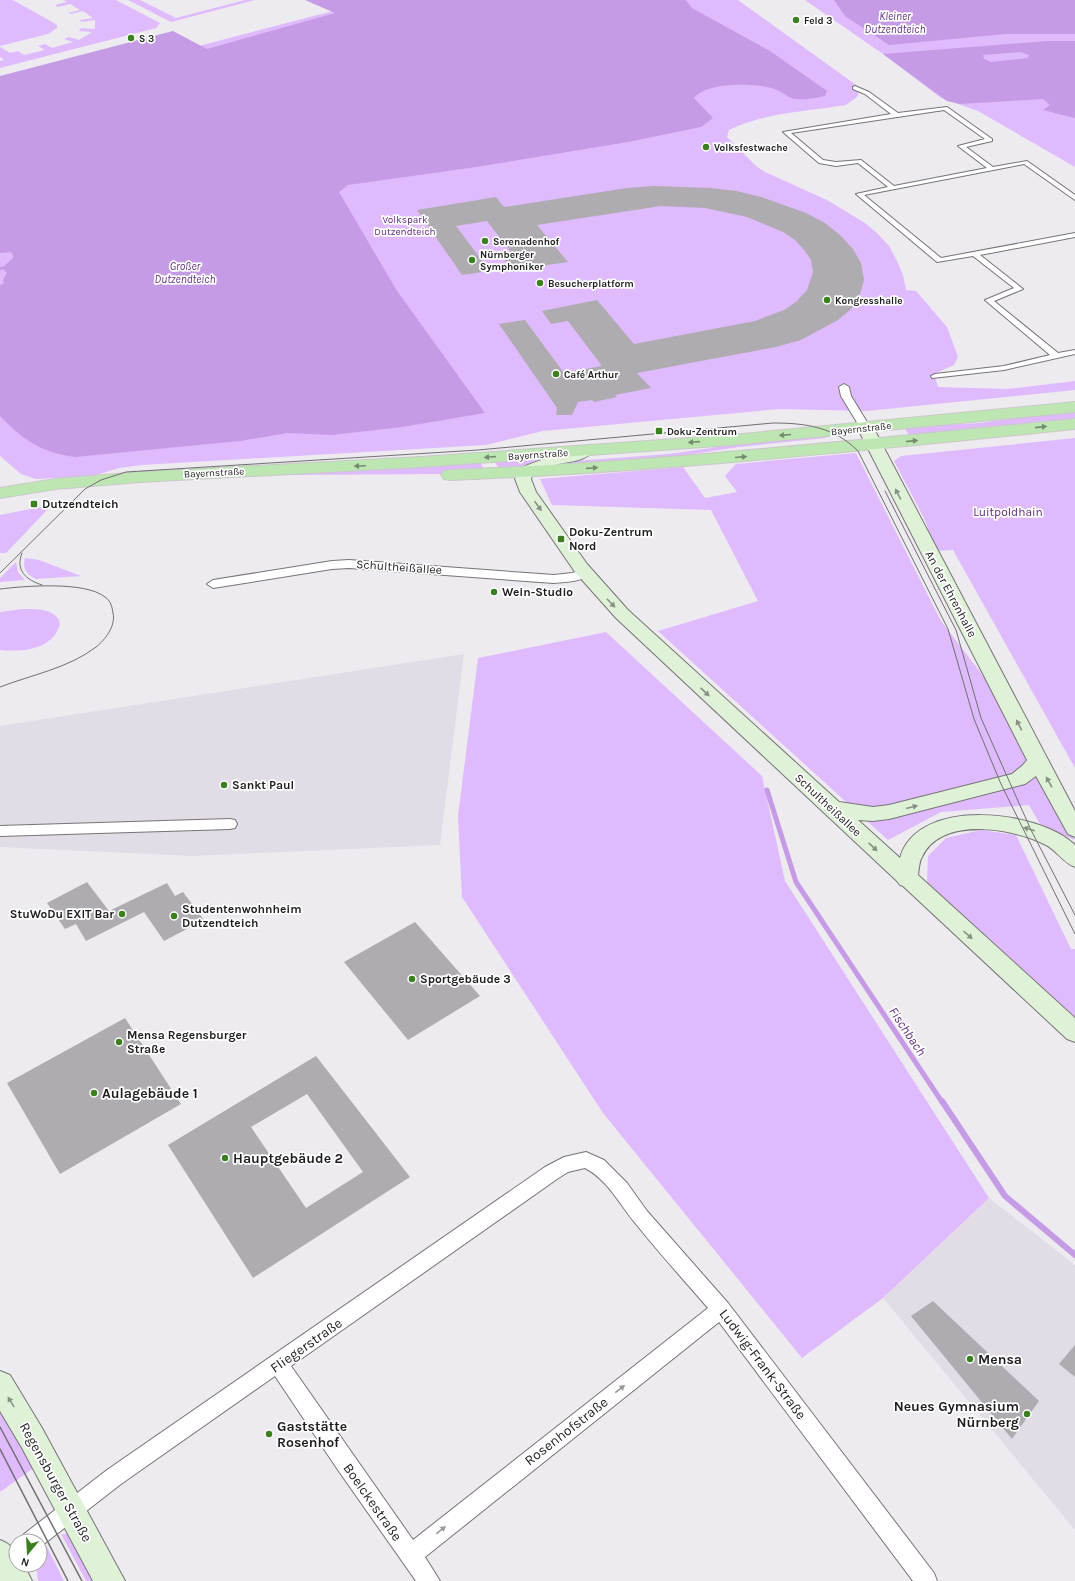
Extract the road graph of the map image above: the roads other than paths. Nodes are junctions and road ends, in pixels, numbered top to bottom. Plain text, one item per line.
1 (854, 88) dead end
2 (896, 115) junction
3 (992, 169) junction
4 (893, 188) junction
5 (1075, 198) edge
6 (1075, 235) edge
7 (974, 254) junction
8 (1075, 352) edge
9 (1056, 356) junction
10 (935, 376) dead end
11 (844, 387) dead end
12 (1075, 407) edge
13 (974, 417) junction
14 (1075, 424) edge
15 (865, 427) junction
16 (982, 433) junction
17 (873, 445) junction
18 (585, 451) junction
19 (793, 452) junction
20 (525, 472) junction
21 (0, 493) edge
22 (0, 503) edge
23 (585, 574) junction
24 (213, 584) dead end
25 (1037, 760) junction
26 (832, 809) junction
27 (230, 824) dead end
28 (1075, 828) edge
29 (0, 832) edge
30 (1075, 859) edge
31 (907, 879) junction
32 (1075, 1032) edge
33 (586, 1160) joint
34 (721, 1309) junction
35 (278, 1364) junction
36 (0, 1385) edge
37 (71, 1510) junction
38 (41, 1533) edge
39 (411, 1555) junction
40 (110, 1581) edge
41 (429, 1581) edge
42 (926, 1581) edge

1 - 2 street
2 - 3 street
2 - 4 street
3 - 4 street
3 - 5 street
4 - 7 street
6 - 7 street
7 - 9 street
8 - 9 street
9 - 10 street
11 - 15 street
12 - 13 main road, Bayernstraße
13 - 15 main road, Bayernstraße
13 - 16 main road
16 -> 14 main road, Bayernstraße
15 - 17 main road, An der Ehrenhalle
15 -> 18 main road, Bayernstraße
15 - 19 main road
17 -> 16 main road, Bayernstraße
17 - 19 main road, Bayernstraße
25 -> 17 main road, An der Ehrenhalle
18 - 20 main road
18 -> 21 main road, Bayernstraße
20 -> 19 main road, Bayernstraße
20 - 22 main road, Bayernstraße
20 -> 23 main road, Schultheißallee
23 - 24 street, Schultheißallee
23 -> 26 main road, Schultheißallee
26 -> 25 main road
28 -> 25 main road
26 -> 31 main road, Schultheißallee
27 - 29 street
30 -> 31 main road
31 -> 32 main road, Schultheißallee
33 - 34 street, Ludwig-Frank-Straße
33 - 35 street, Fliegerstraße
39 -> 34 street, Rosenhofstraße
34 - 42 street, Ludwig-Frank-Straße
35 - 37 street, Fliegerstraße
35 - 39 street, Boelckestraße
37 -> 36 main road, Regensburger Straße
37 - 38 street, Fliegerstraße
37 - 40 main road, Regensburger Straße
39 - 41 street, Boelckestraße

